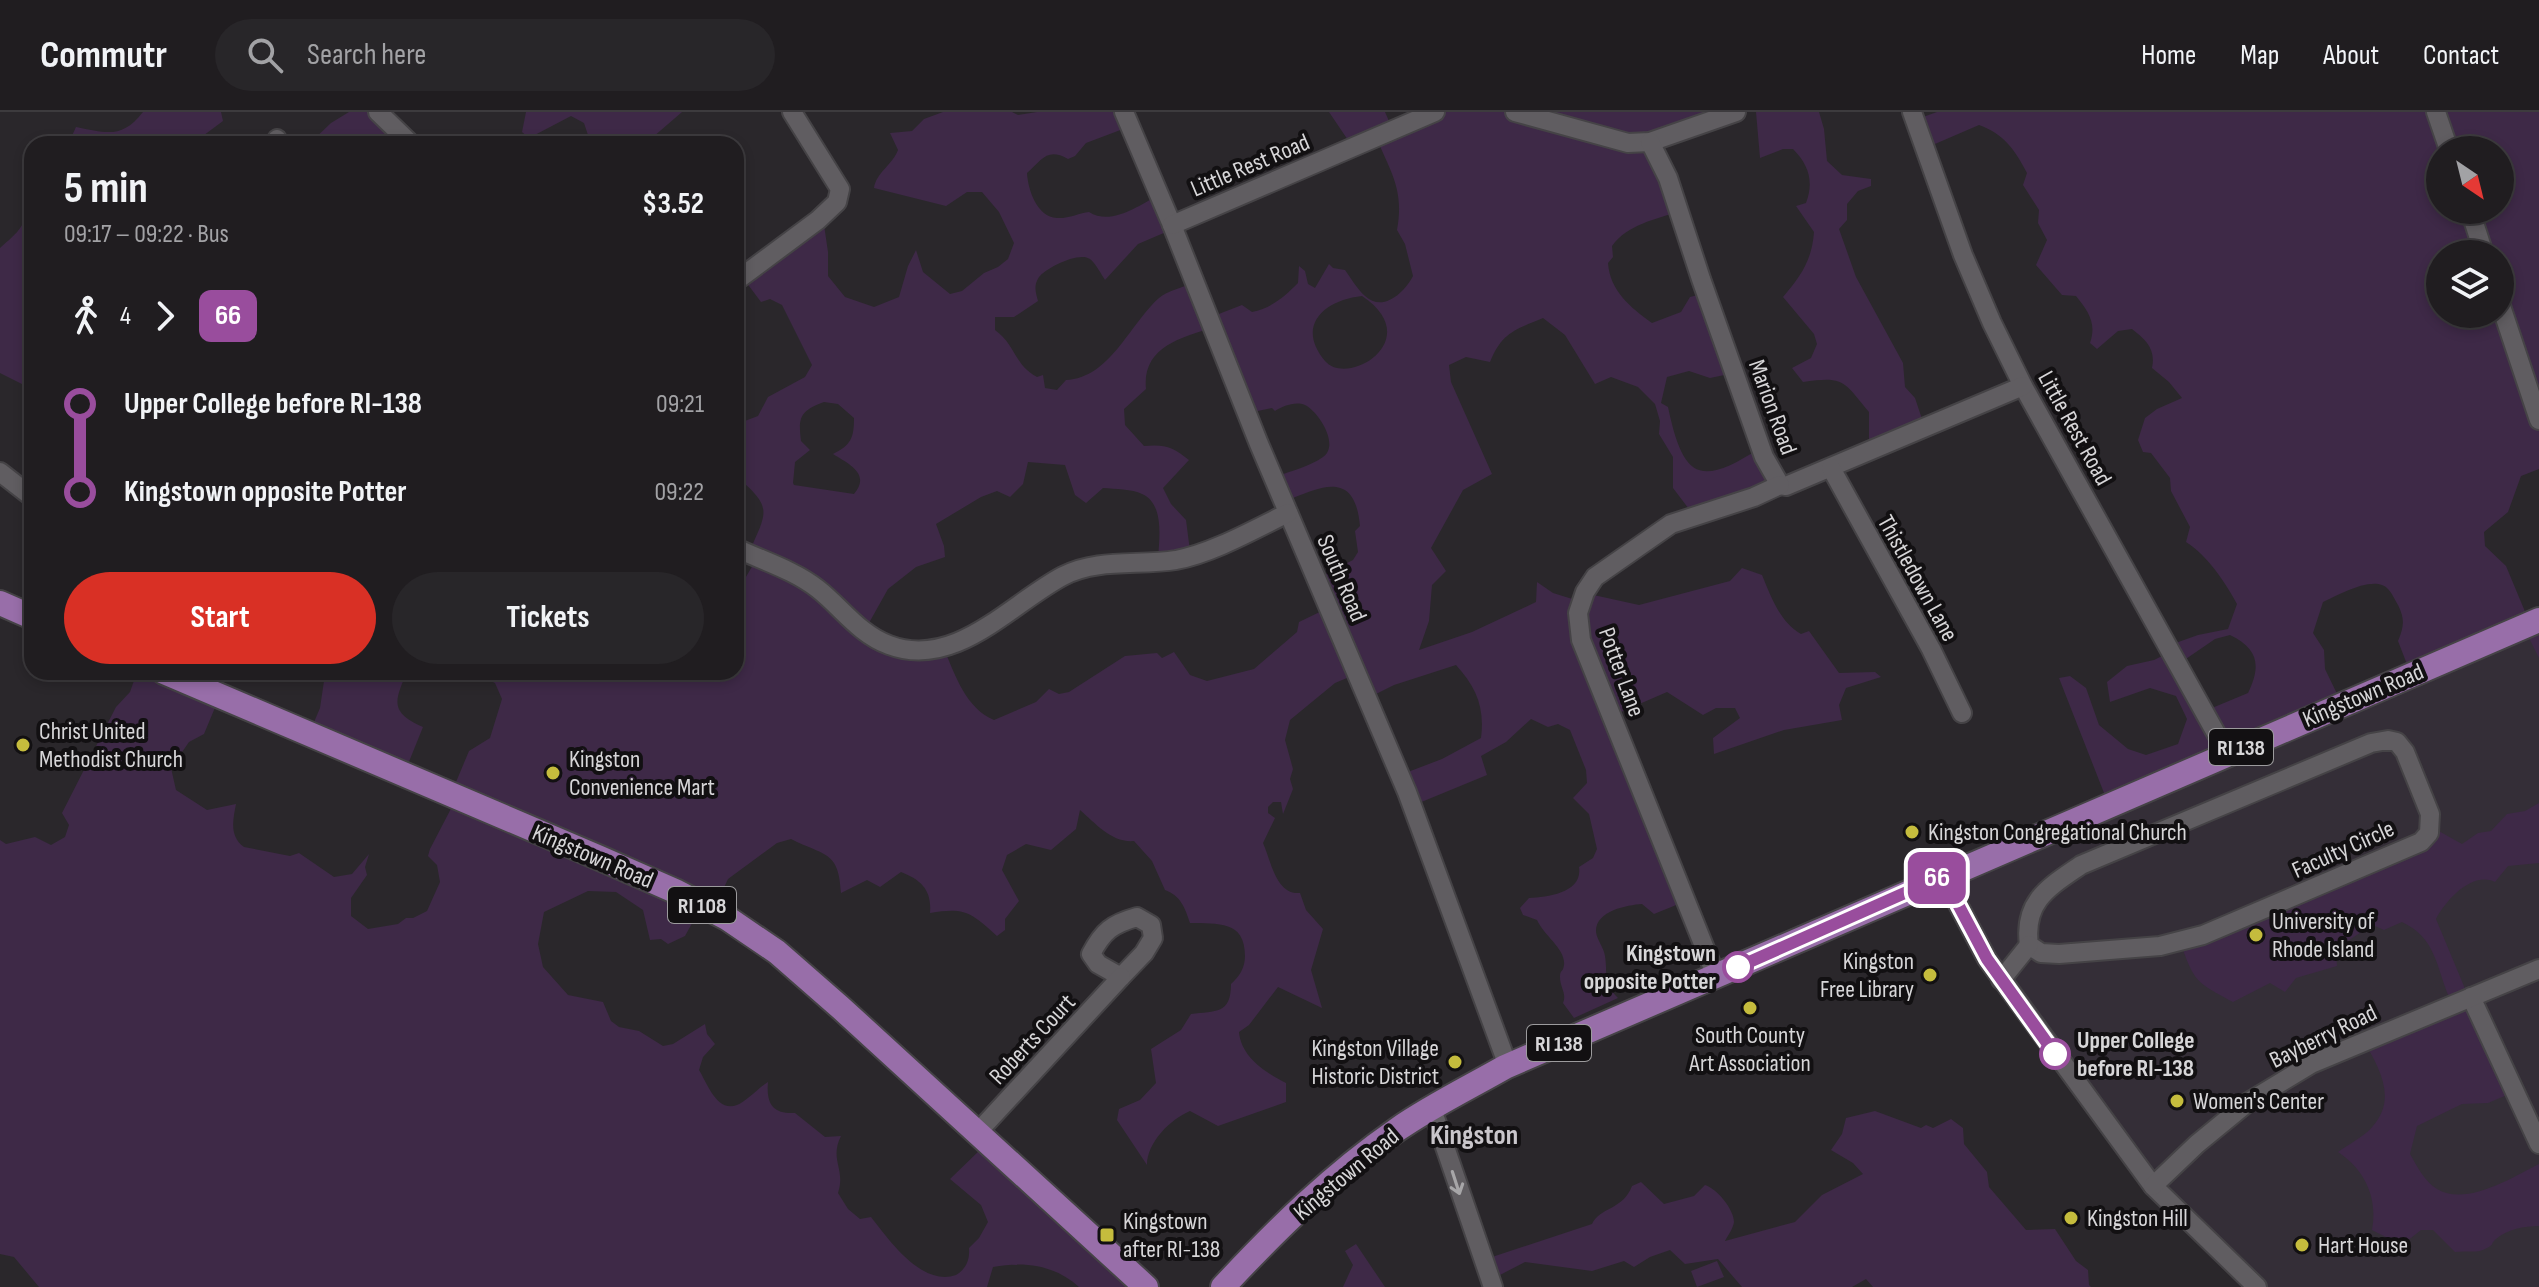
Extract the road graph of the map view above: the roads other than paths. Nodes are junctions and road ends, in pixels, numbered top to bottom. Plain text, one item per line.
1 (378, 112) edge
2 (792, 112) edge
3 (1124, 112) edge
4 (1435, 112) edge
5 (1515, 112) edge
6 (1736, 112) edge
7 (1912, 112) edge
8 (2436, 112) edge
9 (403, 136) edge
10 (2444, 136) edge
11 (1650, 142) junction
12 (1172, 225) junction
13 (744, 275) edge
14 (2508, 328) edge
15 (2023, 386) junction
16 (2539, 420) edge
17 (1831, 468) junction
18 (0, 472) edge
19 (1780, 485) junction
20 (24, 491) edge
21 (1288, 513) junction
22 (744, 552) edge
23 (0, 603) edge
24 (24, 614) edge
25 (2539, 620) edge
26 (183, 680) edge
27 (1962, 713) dead end
28 (2227, 753) junction
29 (1943, 876) junction
30 (2029, 945) junction
31 (2539, 969) edge
32 (1716, 976) junction
33 (1121, 977) dead end
34 (2001, 980) junction
35 (2471, 997) junction
36 (1508, 1066) junction
37 (1432, 1109) junction
38 (977, 1133) junction
39 (2539, 1144) edge
40 (2153, 1186) junction
41 (1146, 1287) edge
42 (1223, 1287) edge
43 (1493, 1287) edge
44 (2257, 1287) edge

1 - 9 street
2 - 13 street
3 - 12 street, South Road
4 - 12 street, Little Rest Road
5 - 11 street
6 - 11 street
7 - 15 street, Little Rest Road
8 - 10 street
11 - 19 street, Marion Road
12 - 21 street, South Road
14 - 16 street
15 - 17 street, Marion Road
15 - 28 street, Little Rest Road
17 - 19 street, Marion Road
17 - 27 street, Thistledown Lane
18 - 20 street
19 - 32 street, Potter Lane
21 - 22 street
21 - 36 street, South Road
23 - 24 main road
25 - 28 main road, Kingstown Road / RI 138
26 - 38 main road, Kingstown Road / RI 108
28 - 29 main road, Kingstown Road / RI 138
29 - 32 main road, Kingstown Road / RI 138
29 - 34 street
30 - 30 street, Faculty Circle
30 - 34 street
31 - 35 street, Bayberry Road
32 - 36 main road, Kingstown Road / RI 138
33 - 38 street, Roberts Court
34 - 40 street
35 - 39 street
35 - 40 street, Bayberry Road
36 - 37 main road, Kingstown Road / RI 138
37 - 42 main road, Kingstown Road / RI 138
37 -> 43 street
38 - 41 main road, Kingstown Road / RI 108
40 - 44 street

